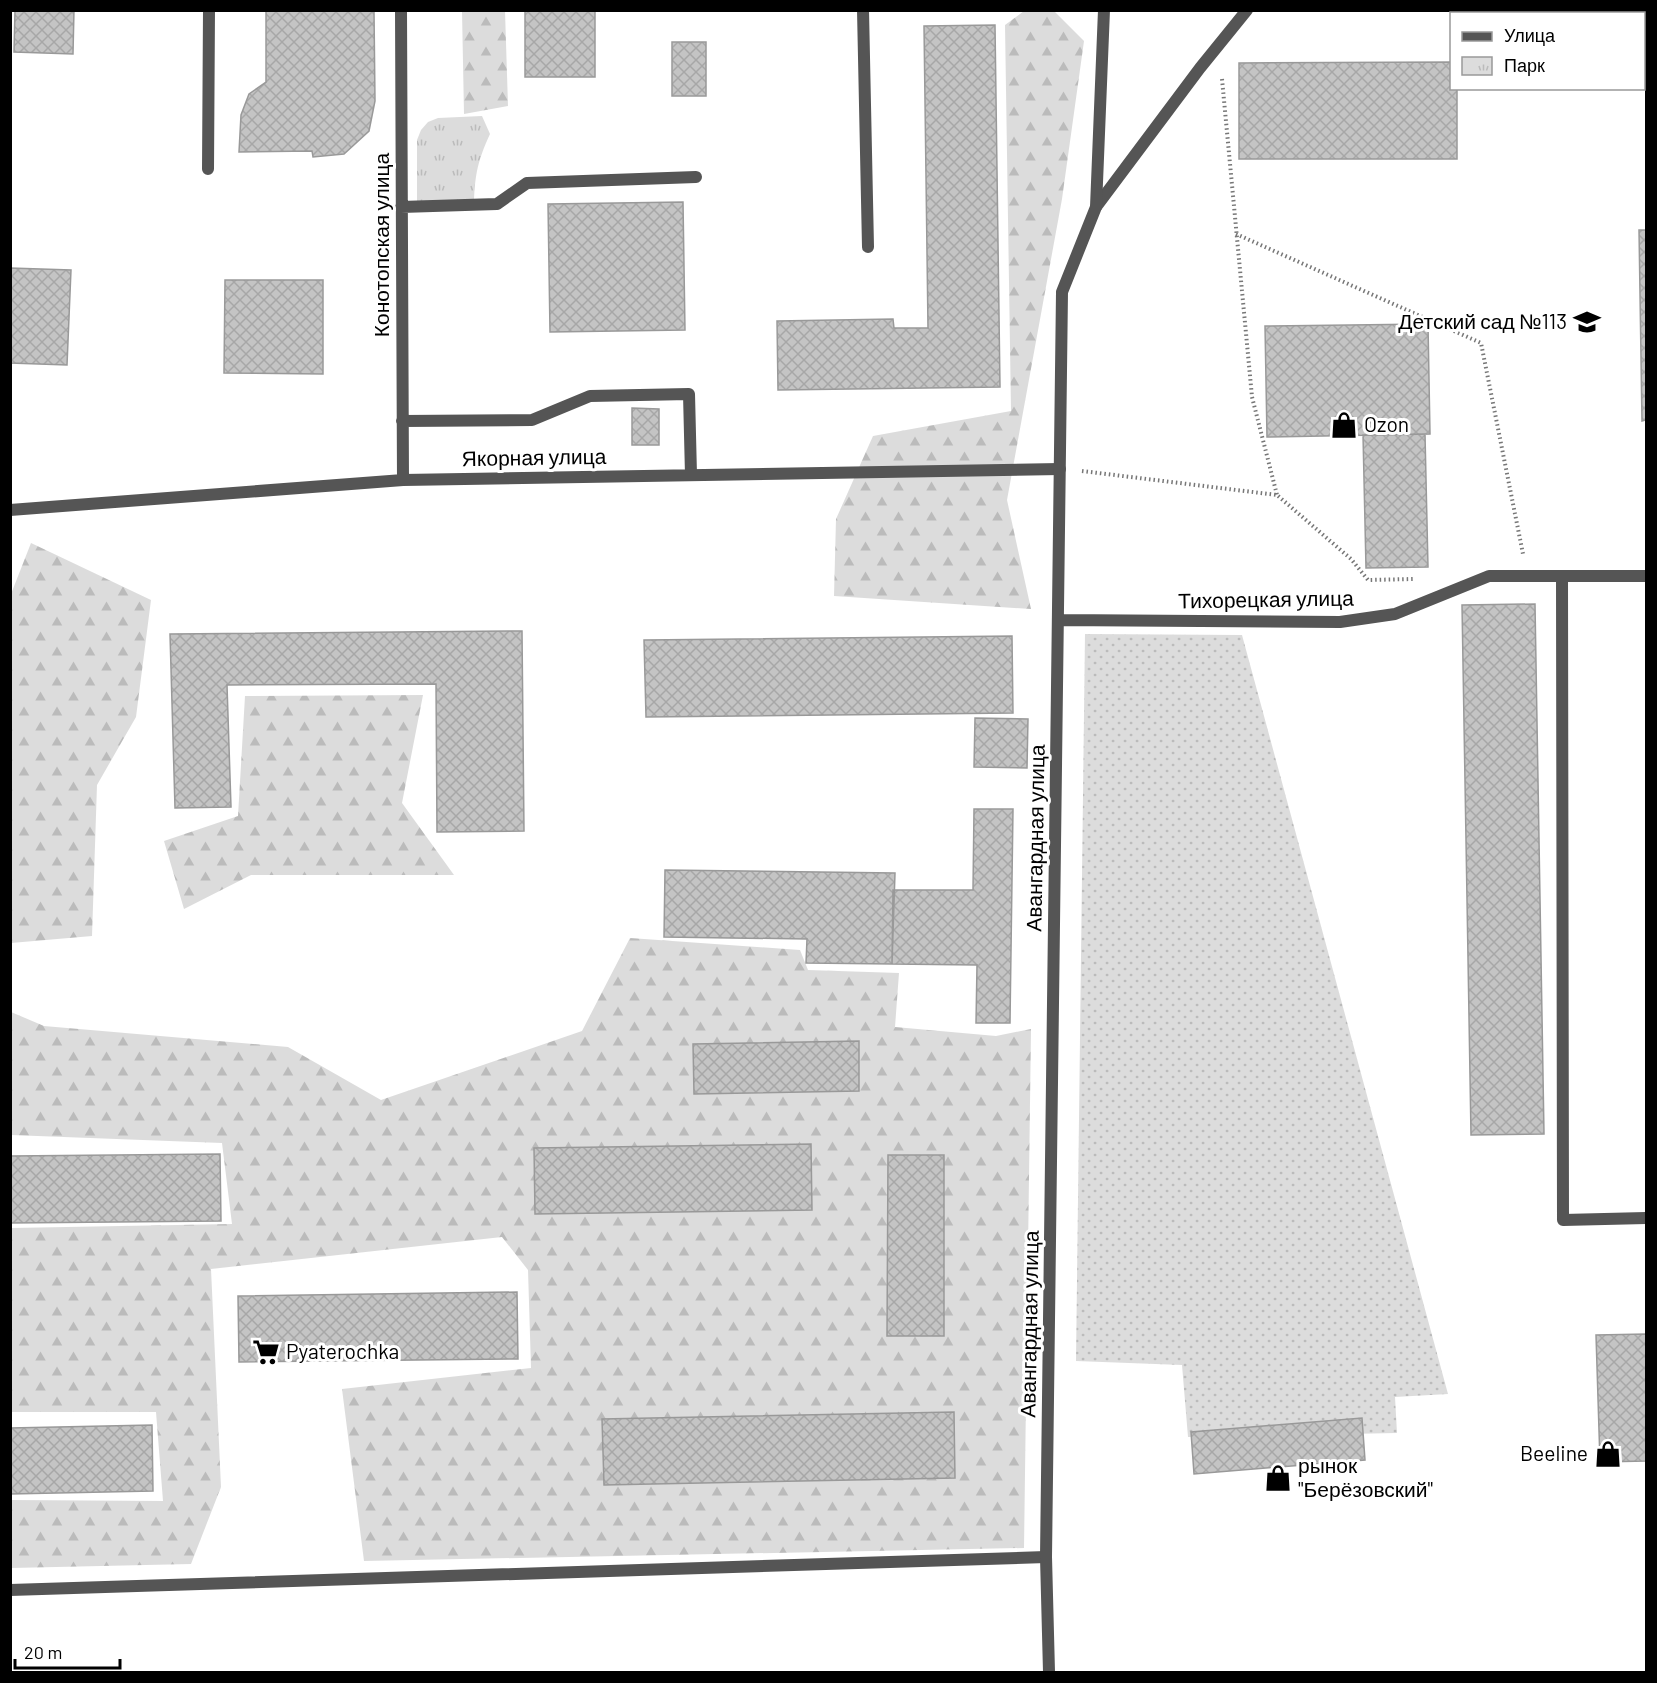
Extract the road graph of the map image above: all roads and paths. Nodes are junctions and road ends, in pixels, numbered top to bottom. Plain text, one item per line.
1 (209, 10) edge
2 (400, 10) edge
3 (863, 10) edge
4 (1104, 10) edge
5 (1247, 10) edge
6 (1219, 45) junction
7 (208, 169) dead end
8 (696, 177) dead end
9 (401, 207) junction
10 (1095, 207) junction
11 (1236, 234) junction
12 (868, 248) dead end
13 (402, 422) junction
14 (1060, 469) junction
15 (691, 475) junction
16 (403, 480) junction
17 (1277, 495) junction
18 (10, 510) edge
19 (1528, 576) junction
20 (1562, 576) junction
21 (1647, 576) edge
22 (1423, 578) dead end
23 (1058, 620) junction
24 (1647, 1218) edge
25 (1047, 1557) junction
26 (10, 1590) edge
27 (1049, 1672) edge

1 - 7 street
2 - 9 street, Конотопская улица
3 - 12 street
4 - 10 street, Авангардная улица
5 - 6 street
6 - 10 street
6 - 11 path
8 - 9 street
9 - 13 street, Конотопская улица
10 - 14 street, Авангардная улица
11 - 17 path
11 - 19 path
13 - 15 street
13 - 16 street, Конотопская улица
14 - 15 street, Якорная улица
14 - 17 path
14 - 23 street, Авангардная улица
15 - 16 street, Якорная улица
16 - 18 street, Якорная улица
17 - 22 path
19 - 20 street, Тихорецкая улица
19 - 23 street, Тихорецкая улица
20 - 21 street, Тихорецкая улица
20 - 24 street
23 - 25 street, Авангардная улица
25 - 26 street
25 - 27 street, Авангардная улица

